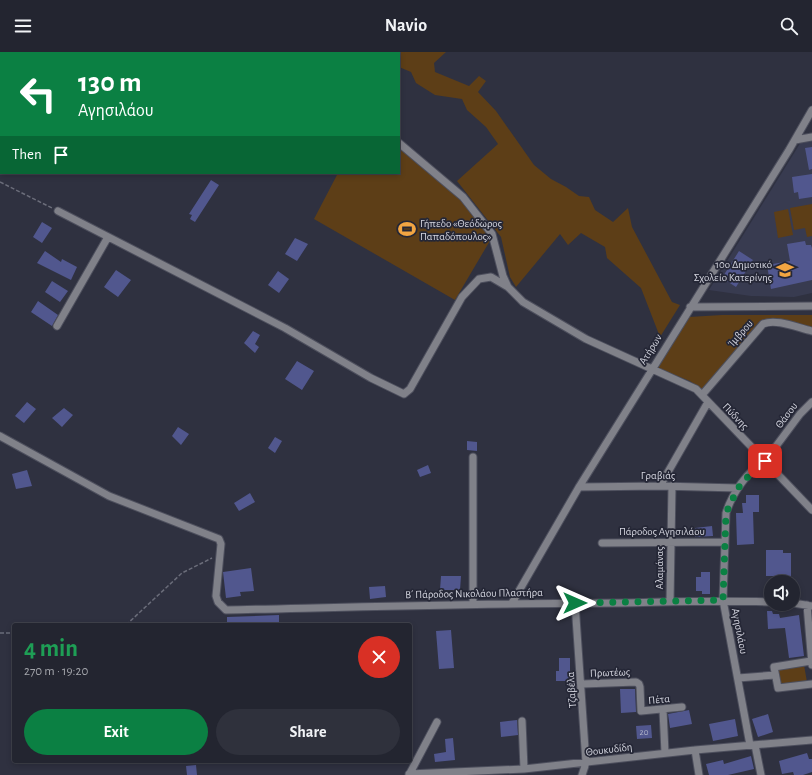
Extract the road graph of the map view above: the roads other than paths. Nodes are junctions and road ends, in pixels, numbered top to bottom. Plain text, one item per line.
1 (812, 110) edge
2 (812, 137) edge
3 (795, 140) junction
4 (400, 144) edge
5 (58, 211) road end
6 (108, 237) junction
7 (508, 287) junction
8 (812, 306) edge
9 (690, 307) junction
10 (57, 326) dead end
11 (812, 331) edge
12 (652, 368) junction
13 (702, 395) junction
14 (708, 402) junction
15 (812, 402) edge
16 (0, 436) edge
17 (474, 457) dead end
18 (765, 461) junction
19 (660, 486) junction
20 (672, 486) junction
21 (579, 487) junction
22 (738, 488) junction
23 (812, 510) edge
24 (670, 542) junction
25 (723, 542) junction
26 (602, 543) dead end
27 (723, 600) junction
28 (670, 602) junction
29 (764, 602) edge
30 (512, 603) junction
31 (575, 603) junction
32 (473, 604) junction
33 (809, 606) edge
34 (812, 663) edge
35 (775, 674) junction
36 (738, 678) junction
37 (582, 684) junction
38 (639, 684) joint
39 (812, 684) edge
40 (682, 707) dead end
41 (663, 710) junction
42 (522, 721) dead end
43 (437, 722) dead end
44 (812, 740) edge
45 (752, 745) junction
46 (695, 750) junction
47 (665, 753) junction
48 (586, 763) junction
49 (524, 769) junction
50 (496, 772) edge
51 (409, 775) edge
52 (582, 775) edge
53 (699, 775) edge
54 (761, 775) edge

1 - 3 street, Ατήρων
2 - 3 street
3 - 9 street, Ατήρων
4 - 7 street
5 - 6 street
6 - 7 street
6 - 10 street
7 - 12 street, Πύδνης
8 - 9 street
9 - 12 street, Ατήρων
11 - 13 street, Ίμβρου
12 - 13 street, Πύδνης
12 - 21 street, Ατήρων
13 - 14 street, Πύδνης
14 - 18 street, Πύδνης
14 - 19 street
15 - 18 street, Θάσου
16 - 32 street, Β΄ Πάροδος Νικολάου Πλαστήρα
17 - 32 street
18 - 22 street, Αγησιλάου
18 - 23 street, Πύδνης
19 - 20 street, Γραβιάς
19 - 21 street, Γραβιάς
20 - 22 street, Γραβιάς
20 - 24 street, Αλαμάνας
21 - 30 street, Ατήρων
22 - 25 street, Αγησιλάου
24 - 25 street, Πάροδος Αγησιλάου
24 - 26 street, Πάροδος Αγησιλάου
24 - 28 street, Αλαμάνας
25 - 27 street, Αγησιλάου
27 - 28 street, Β΄ Πάροδος Νικολάου Πλαστήρα
27 - 29 street, Β΄ Πάροδος Νικολάου Πλαστήρα
27 - 36 street, Αγησιλάου
28 - 31 street, Β΄ Πάροδος Νικολάου Πλαστήρα
30 - 31 street, Β΄ Πάροδος Νικολάου Πλαστήρα
30 - 32 street, Β΄ Πάροδος Νικολάου Πλαστήρα
31 - 37 street, Τζαβέλα
33 - 34 street
34 - 35 street
35 - 36 street
35 - 39 street
36 - 45 street, Αγησιλάου
37 - 38 street, Πρωτέως
37 - 48 street, Τζαβέλα
38 - 41 street, Πέτα
40 - 41 street, Πέτα
41 - 47 street
42 - 49 street
43 - 51 street
44 - 45 street, Θουκυδίδη
45 - 46 street, Θουκυδίδη
45 - 54 street, Αγησιλάου
46 - 47 street, Θουκυδίδη
46 - 53 street
47 - 48 street, Θουκυδίδη
48 - 49 street, Θουκυδίδη
48 - 52 street, Τζαβέλα
49 - 50 street, Θουκυδίδη
50 - 51 street, Θουκυδίδη

